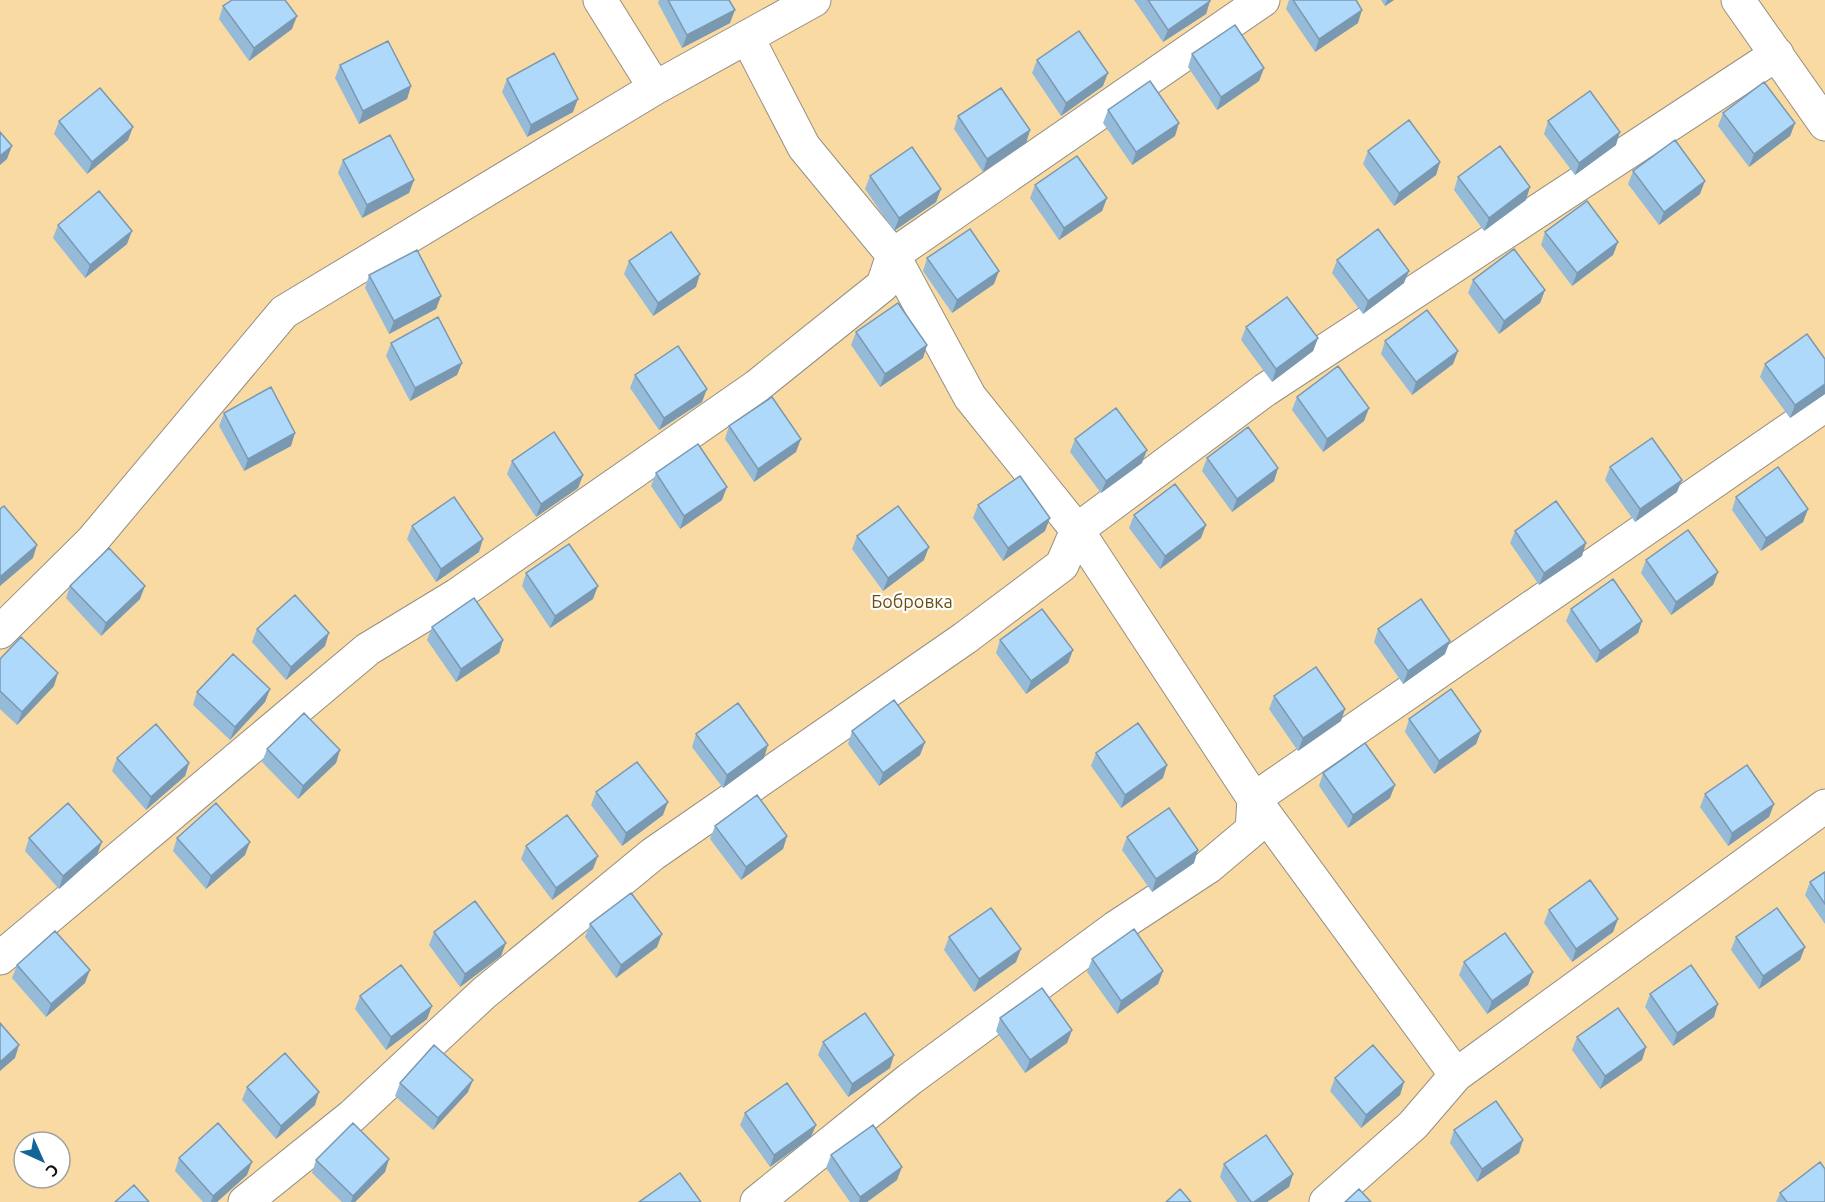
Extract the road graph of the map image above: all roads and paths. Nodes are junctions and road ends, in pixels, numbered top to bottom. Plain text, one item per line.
1 (600, 0) edge
2 (814, 0) edge
3 (1263, 0) edge
4 (1738, 0) edge
5 (747, 37) junction
6 (1777, 54) junction
7 (655, 88) junction
8 (1825, 124) edge
9 (893, 255) junction
10 (1825, 405) edge
11 (1077, 531) junction
12 (0, 632) edge
13 (1254, 799) junction
14 (1825, 806) edge
15 (0, 958) edge
16 (1456, 1076) junction
17 (245, 1202) edge
18 (757, 1202) edge
19 (1326, 1202) edge

1 - 7 street
2 - 5 street
3 - 9 street
4 - 6 street
5 - 7 street
5 - 9 street
6 - 8 street
6 - 11 street
7 - 12 street
9 - 11 street
9 - 15 street
10 - 13 street
11 - 13 street
11 - 17 street
13 - 16 street
13 - 18 street
14 - 16 street
16 - 19 street

